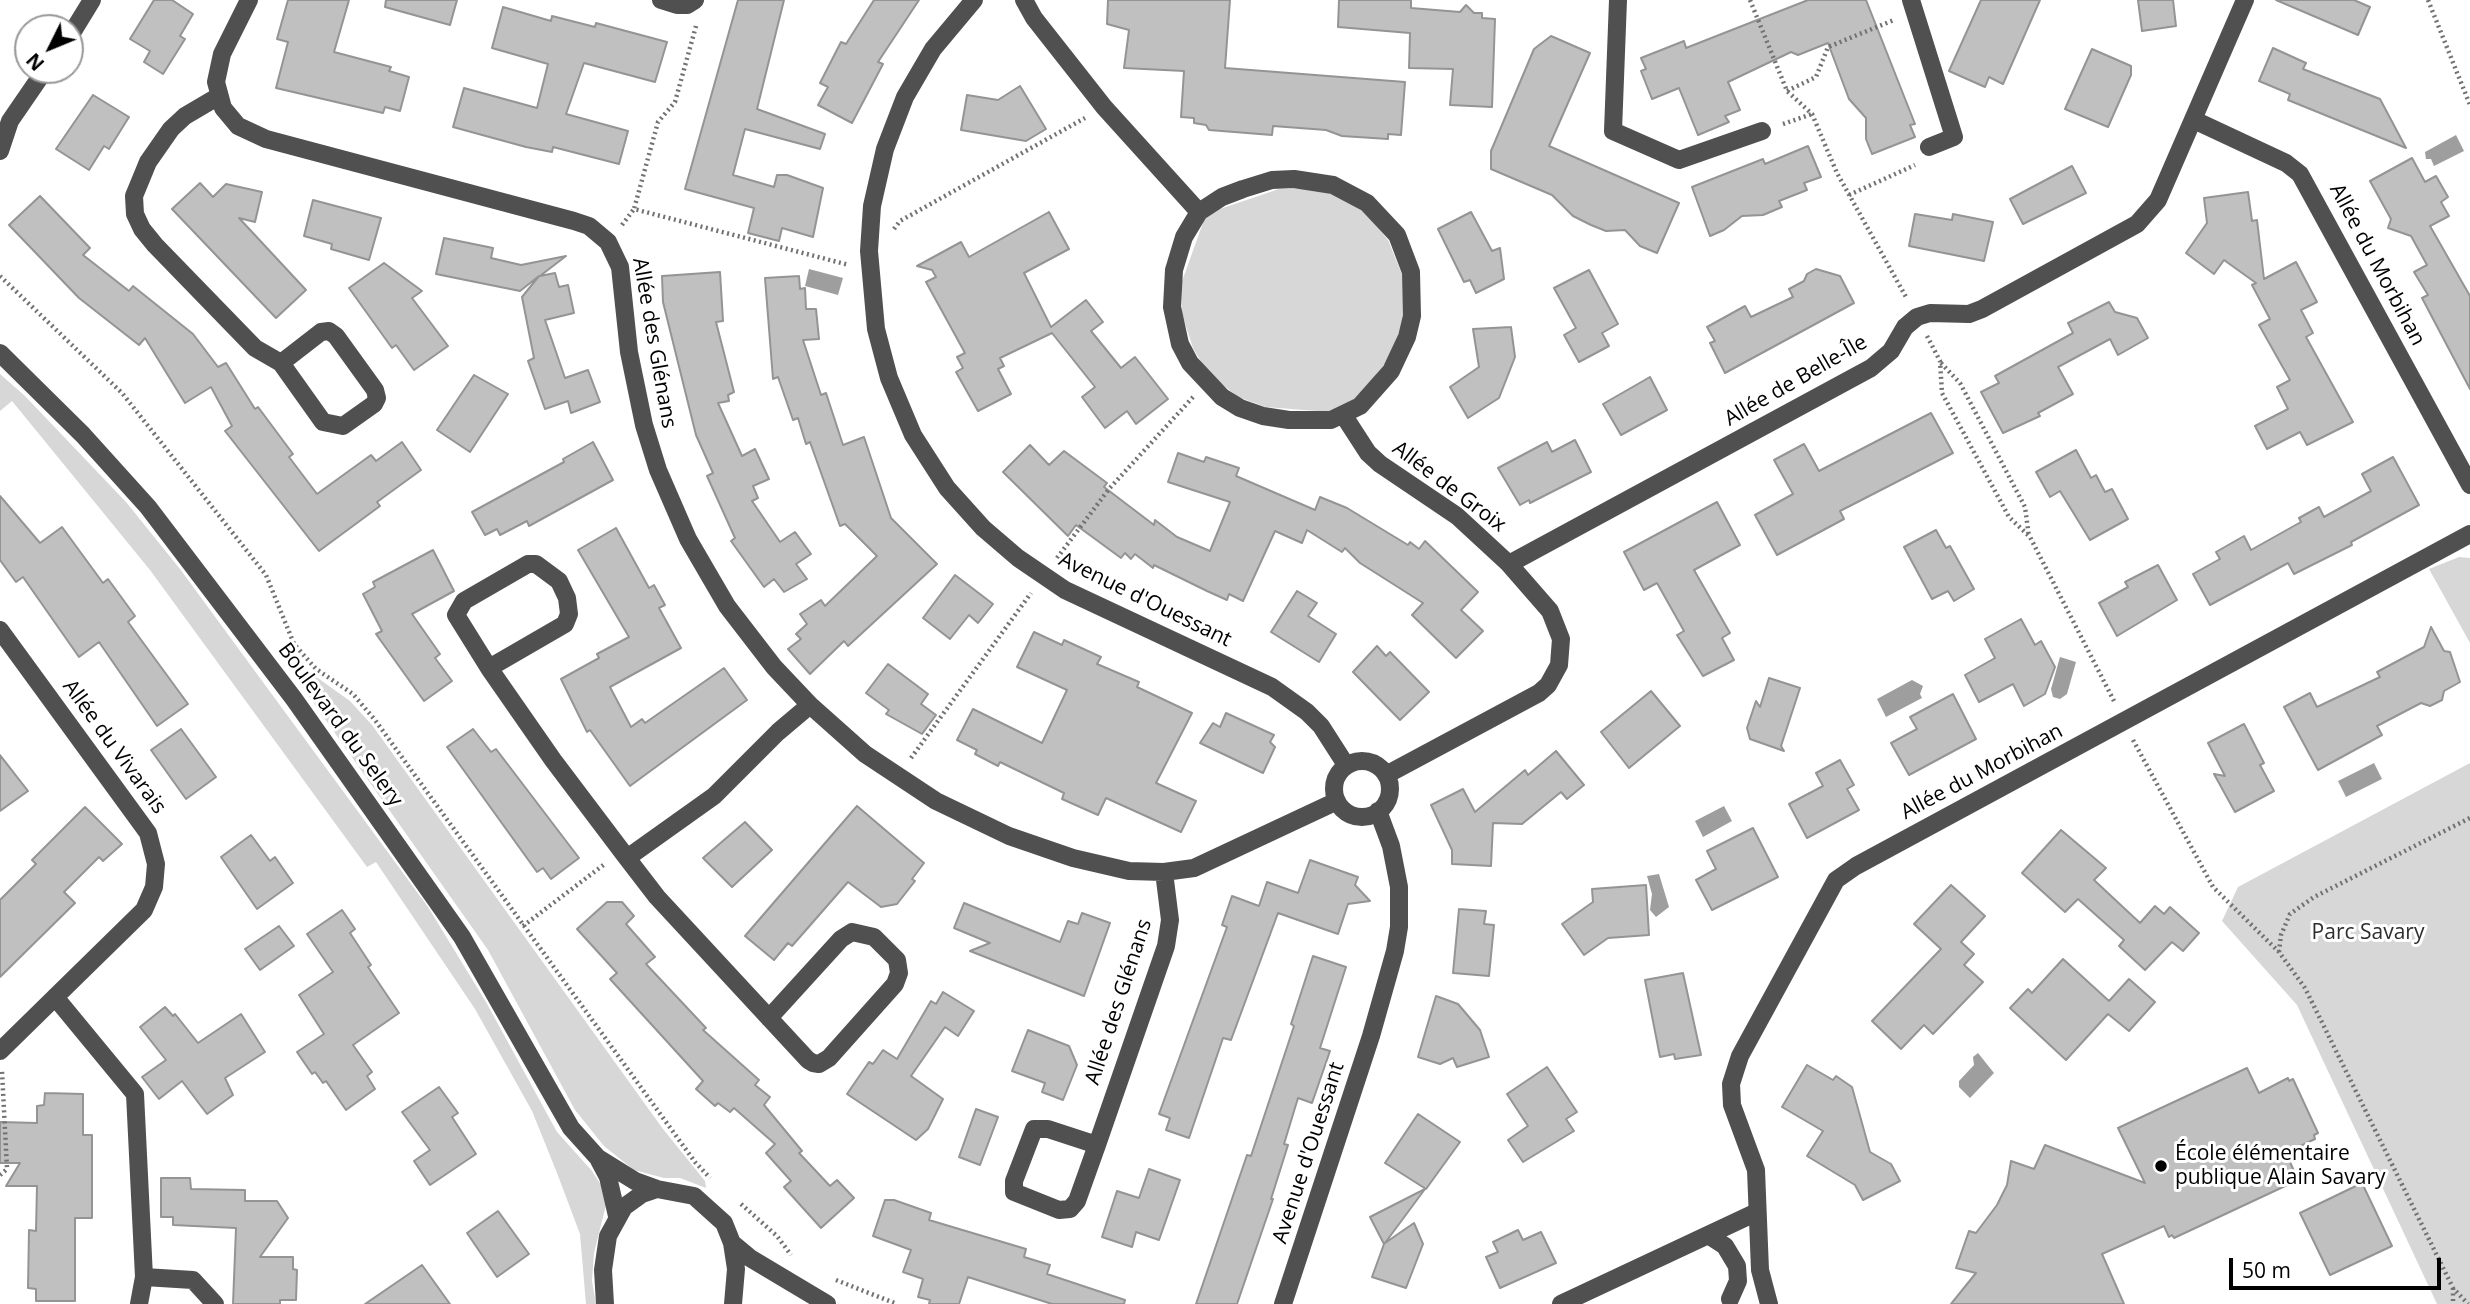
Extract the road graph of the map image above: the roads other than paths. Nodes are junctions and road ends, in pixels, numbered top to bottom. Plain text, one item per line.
1 (249, 0) edge
2 (662, 0) edge
3 (974, 0) edge
4 (1024, 0) edge
5 (1618, 0) edge
6 (2245, 0) edge
7 (695, 1) edge
8 (1913, 6) edge
9 (33, 84) edge
10 (219, 96) junction
11 (5, 116) edge
12 (2194, 120) junction
13 (1762, 131) road end
14 (1929, 147) road end
15 (0, 151) edge
16 (1199, 212) junction
17 (0, 353) edge
18 (281, 363) junction
19 (1344, 416) junction
20 (2470, 485) edge
21 (2470, 534) edge
22 (1509, 565) junction
23 (0, 630) edge
24 (489, 668) junction
25 (810, 705) junction
26 (1346, 765) junction
27 (1386, 775) junction
28 (1337, 801) junction
29 (1378, 811) junction
30 (624, 855) junction
31 (1164, 872) junction
32 (55, 997) junction
33 (769, 1018) junction
34 (0, 1051) edge
35 (1097, 1144) junction
36 (598, 1158) junction
37 (657, 1189) junction
38 (1757, 1212) junction
39 (617, 1216) junction
40 (1708, 1235) junction
41 (733, 1243) junction
42 (144, 1277) junction
43 (1762, 1282) junction
44 (1725, 1302) edge
45 (139, 1304) edge
46 (215, 1304) edge
47 (606, 1304) edge
48 (733, 1304) edge
49 (827, 1304) edge
50 (1283, 1304) edge
51 (1561, 1304) edge
52 (1769, 1304) edge

1 - 10 street
2 - 7 street
3 - 26 street, Avenue d'Ouessant
4 - 16 street
5 - 13 street
6 - 12 street, Allée de Belle-Île
8 - 14 street
9 - 11 street
10 - 18 street
10 - 25 street, Allée des Glénans
11 - 15 street
12 - 20 street, Allée du Morbihan
12 - 22 street, Allée de Belle-Île
16 - 19 street
16 - 19 street
17 - 36 street, Boulevard du Selery
18 - 18 street
19 - 22 street, Allée de Groix
21 - 38 street, Allée du Morbihan
22 - 27 street, Allée de Groix
23 - 32 street, Allée du Vivarais
24 - 24 street
24 - 30 street
25 - 30 street
25 - 31 street, Allée des Glénans
26 - 27 street
26 - 28 street
27 - 29 street
28 - 29 street
28 - 31 street, Allée des Glénans
29 - 50 street, Avenue d'Ouessant
30 - 33 street
31 - 35 street, Allée des Glénans
32 - 34 street, Allée du Vivarais
32 - 42 street
33 - 33 street
35 - 35 street, Allée des Glénans
36 - 37 street, Boulevard du Selery
36 - 39 street, Boulevard du Selery
37 - 39 street
37 - 41 street, Boulevard du Selery
38 - 40 street
38 - 43 street, Allée du Morbihan
39 - 47 street
40 - 44 street
40 - 51 street
41 - 48 street
41 - 49 street
42 - 45 street
42 - 46 street
43 - 44 street
43 - 52 street, Allée du Morbihan

